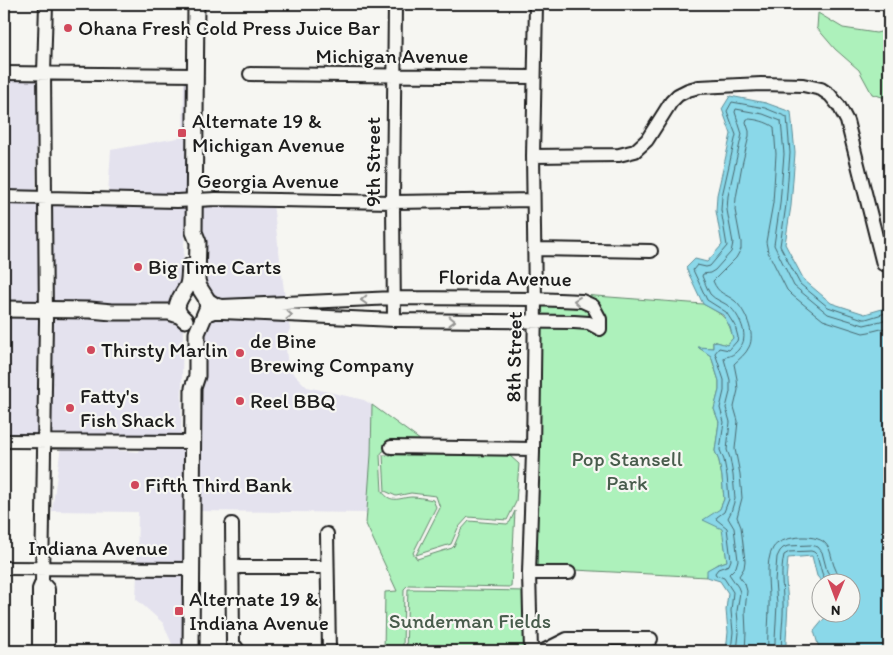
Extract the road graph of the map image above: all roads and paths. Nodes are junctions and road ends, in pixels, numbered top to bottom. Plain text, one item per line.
1 (46, 4) edge
2 (196, 4) edge
3 (395, 4) edge
4 (536, 4) edge
5 (4, 73) edge
6 (44, 73) junction
7 (250, 74) dead end
8 (195, 75) junction
9 (393, 76) junction
10 (534, 77) junction
11 (533, 156) junction
12 (4, 197) edge
13 (45, 198) junction
14 (533, 200) junction
15 (194, 201) junction
16 (393, 202) junction
17 (194, 232) junction
18 (535, 249) junction
19 (651, 251) dead end
20 (883, 264) dead end
21 (180, 296) junction
22 (205, 296) junction
23 (394, 298) junction
24 (535, 299) junction
25 (4, 309) edge
26 (46, 309) junction
27 (90, 310) junction
28 (205, 316) junction
29 (182, 317) junction
30 (394, 320) junction
31 (534, 322) junction
32 (193, 388) junction
33 (4, 441) edge
34 (44, 441) junction
35 (193, 442) junction
36 (391, 448) dead end
37 (533, 449) junction
38 (232, 524) dead end
39 (326, 534) dead end
40 (232, 567) junction
41 (327, 567) junction
42 (4, 568) edge
43 (42, 568) junction
44 (191, 569) junction
45 (529, 573) junction
46 (569, 573) dead end
47 (42, 582) junction
48 (651, 639) dead end
49 (39, 651) edge
50 (48, 651) edge
51 (191, 651) edge
52 (239, 651) edge
53 (328, 651) edge
54 (531, 651) edge

1 - 6 street
2 - 8 main road
3 - 9 street, 9th Street
4 - 10 street, 8th Street
5 - 6 street
6 - 8 street
6 - 13 street
7 - 9 street, Michigan Avenue
8 - 15 main road
9 - 10 street, Michigan Avenue
9 - 16 street, 9th Street
10 - 11 street, 8th Street
11 - 14 street, 8th Street
11 - 20 street
12 - 13 street, Georgia Avenue
13 - 15 street, Georgia Avenue
13 - 26 street
14 - 16 street, Georgia Avenue
14 - 18 street, 8th Street
15 - 16 street, Georgia Avenue
15 - 17 main road
16 - 23 street, 9th Street
17 - 21 main road
17 - 22 main road
18 - 19 street
18 - 24 street, 8th Street
21 - 22 main road
21 - 27 main road
21 - 29 main road
23 -> 22 street, Florida Avenue
22 - 28 main road
23 - 24 street, Florida Avenue
23 - 30 street, 9th Street
24 - 31 street, 8th Street
31 -> 24 street, Florida Avenue
25 - 26 main road
26 - 27 main road
26 - 34 street
27 - 29 main road
28 - 29 main road
28 -> 30 street, Florida Avenue
28 - 32 main road
29 - 32 main road
30 -> 31 street, Florida Avenue
31 - 37 street, 8th Street
32 - 35 main road
33 - 34 street
34 - 35 street
34 - 43 street
35 - 44 main road
36 - 37 street
37 - 45 street, 8th Street
38 - 40 street
39 - 41 street
40 - 41 street
40 - 52 street
41 - 53 street
42 - 43 street, Indiana Avenue
43 - 44 street, Indiana Avenue
43 - 47 street
44 - 51 main road
45 - 46 street
45 - 54 street, 8th Street
47 - 49 street
47 - 50 street
48 - 54 street

